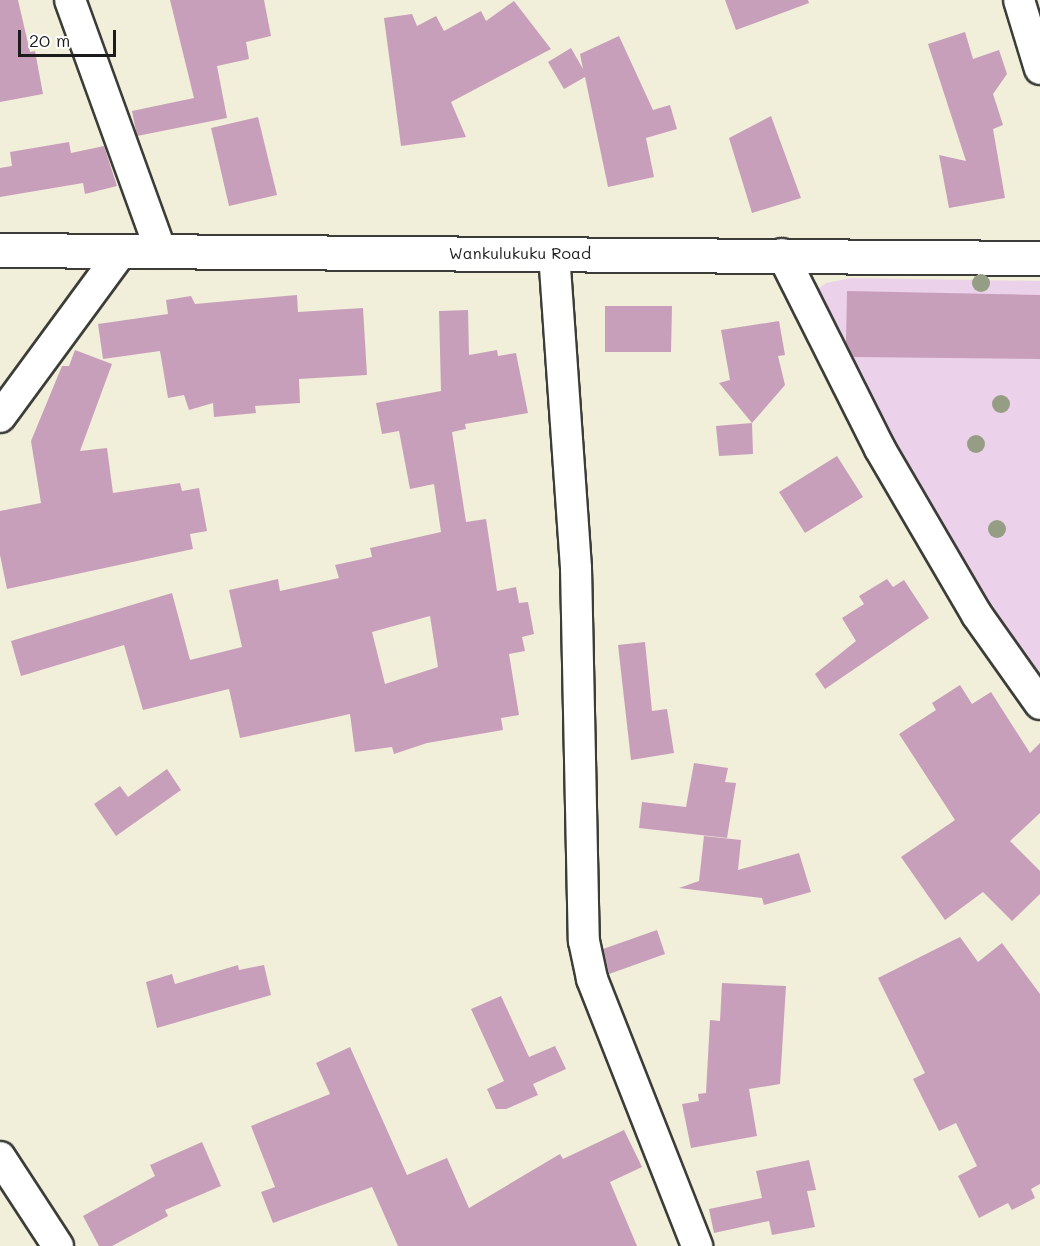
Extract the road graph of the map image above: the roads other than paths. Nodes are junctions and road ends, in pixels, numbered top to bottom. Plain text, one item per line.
1 (70, 0) edge
2 (1019, 0) edge
3 (1040, 69) edge
4 (0, 250) edge
5 (122, 251) junction
6 (161, 252) junction
7 (554, 253) junction
8 (782, 254) junction
9 (1040, 258) edge
10 (0, 417) edge
11 (1040, 704) edge
12 (0, 1157) edge
13 (58, 1246) edge
14 (697, 1246) edge

1 - 6 street
2 - 3 street
4 - 5 main road, Wankulukuku Road
5 - 6 main road, Wankulukuku Road
5 - 10 street
6 - 7 main road, Wankulukuku Road
7 - 8 main road, Wankulukuku Road
7 - 14 street
8 - 9 main road, Wankulukuku Road
8 - 11 street
12 - 13 street

